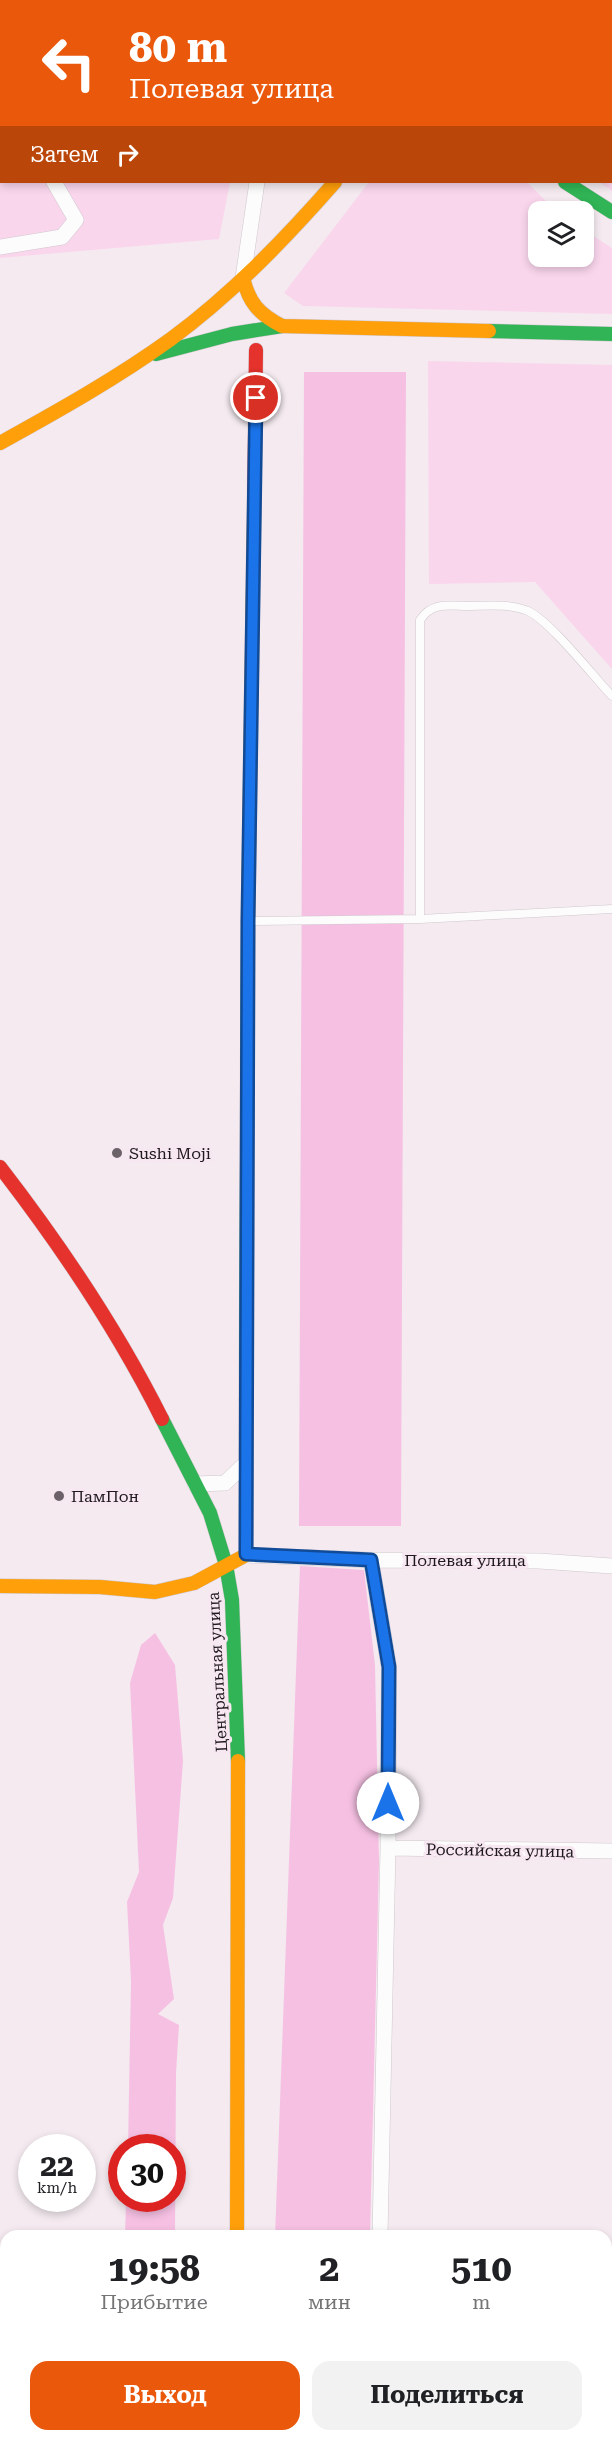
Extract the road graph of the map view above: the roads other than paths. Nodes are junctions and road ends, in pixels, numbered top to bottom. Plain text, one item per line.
1 (55, 183) edge
2 (257, 183) edge
3 (334, 183) edge
4 (568, 183) edge
5 (612, 212) edge
6 (0, 247) edge
7 (243, 278) junction
8 (282, 326) junction
9 (612, 334) edge
10 (256, 350) dead end
11 (146, 357) junction
12 (0, 443) edge
13 (612, 696) edge
14 (612, 909) edge
15 (420, 919) junction
16 (248, 921) junction
17 (0, 1167) edge
18 (246, 1463) junction
19 (195, 1484) junction
20 (246, 1554) junction
21 (371, 1560) junction
22 (226, 1565) junction
23 (612, 1566) edge
24 (0, 1586) edge
25 (388, 1848) junction
26 (612, 1851) edge
27 (237, 2230) edge
28 (380, 2230) edge

1 - 6 street
2 - 7 street
3 - 7 street
4 - 5 street
7 - 8 street
7 - 11 street
8 - 9 street
8 - 11 street
10 - 16 street
11 - 12 street
13 - 15 lane
14 - 15 lane
15 - 16 lane
16 - 18 street
17 - 19 street, Центральная улица
18 - 19 street
18 - 20 street
19 - 22 street, Центральная улица
20 - 21 street, Полевая улица
20 - 22 street
21 - 23 street, Полевая улица
21 - 25 street
22 - 24 street
22 - 27 street, Центральная улица
25 - 26 street, Российская улица
25 - 28 street

